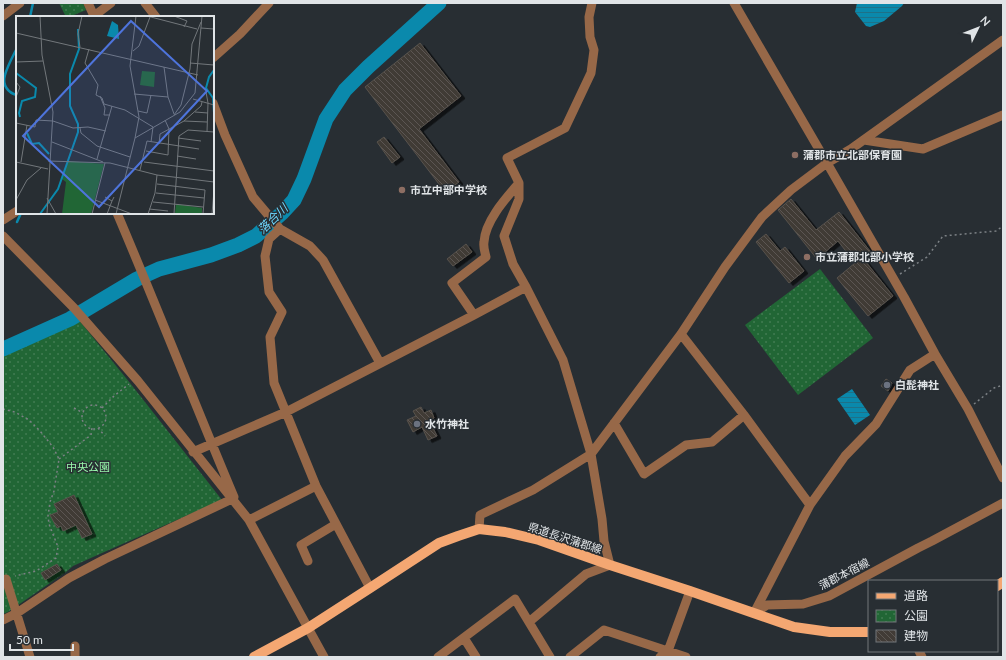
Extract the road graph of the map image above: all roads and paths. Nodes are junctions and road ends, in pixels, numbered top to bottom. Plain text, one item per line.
1 (20, 3) edge
2 (88, 3) edge
3 (111, 3) edge
4 (145, 3) edge
5 (269, 3) edge
6 (592, 3) edge
7 (734, 3) edge
8 (3, 16) edge
9 (155, 16) edge
10 (1003, 40) edge
11 (214, 57) edge
12 (214, 106) edge
13 (1003, 115) edge
14 (864, 140) junction
15 (827, 163) junction
16 (519, 183) junction
17 (16, 212) edge
18 (117, 214) edge
19 (3, 220) edge
20 (1003, 226) edge
21 (280, 228) junction
22 (3, 236) edge
23 (893, 278) junction
24 (526, 287) junction
25 (474, 315) junction
26 (681, 334) junction
27 (935, 354) junction
28 (380, 363) junction
29 (138, 381) junction
30 (1003, 385) edge
31 (74, 408) dead end
32 (102, 408) junction
33 (3, 409) edge
34 (968, 409) junction
35 (286, 412) junction
36 (83, 413) junction
37 (744, 414) junction
38 (614, 423) junction
39 (92, 428) junction
40 (98, 428) junction
41 (105, 436) dead end
42 (211, 444) junction
43 (194, 452) junction
44 (591, 454) junction
45 (59, 460) junction
46 (1003, 478) edge
47 (316, 486) junction
48 (232, 499) junction
49 (1003, 503) edge
50 (810, 505) junction
51 (238, 507) junction
52 (249, 520) junction
53 (336, 524) junction
54 (479, 529) junction
55 (308, 561) dead end
56 (610, 565) junction
57 (6, 579) joint
58 (370, 588) junction
59 (690, 591) junction
60 (17, 613) junction
61 (754, 613) junction
62 (3, 620) edge
63 (529, 622) junction
64 (308, 628) junction
65 (868, 632) edge
66 (464, 638) junction
67 (75, 646) dead end
68 (664, 654) edge
69 (30, 657) edge
70 (75, 657) edge
71 (254, 657) edge
72 (324, 657) edge
73 (438, 657) edge
74 (476, 657) edge
75 (550, 657) edge
76 (570, 657) edge
77 (686, 657) edge

1 - 8 street
2 - 3 street
4 - 9 street
5 - 11 street
6 - 16 street
7 - 15 street
10 - 14 street
12 - 21 street
13 - 14 street
14 - 15 street
15 - 23 street
15 - 26 street
16 - 24 street
16 - 25 street
17 - 19 street
18 - 42 street
20 - 23 path
21 - 28 street
21 - 35 street
22 - 29 street
23 - 27 street
24 - 25 street
24 - 44 street
25 - 28 street
26 - 37 street
26 - 38 street
27 - 34 street
27 - 50 street
28 - 35 street
29 - 32 path
29 - 43 street
30 - 34 path
31 - 36 path
32 - 36 path
32 - 40 path
33 - 45 path
34 - 46 street
35 - 42 street
35 - 47 street
36 - 39 path
37 - 38 street
37 - 50 street
38 - 44 street
39 - 40 path
39 - 45 path
40 - 41 path
42 - 43 street
42 - 51 street
43 - 48 street
44 - 54 street
44 - 56 street
45 - 57 path
47 - 52 street
47 - 53 street
48 - 51 street
48 - 60 street
49 - 61 street, 蒲郡本宿線
50 - 61 street
51 - 52 street
52 - 64 street
53 - 55 street
53 - 58 street
54 - 56 main road, 県道長沢蒲郡線
54 - 58 main road, 県道長沢蒲郡線
56 - 59 main road, 県道長沢蒲郡線
56 - 63 street
57 - 60 street
58 - 64 main road, 県道長沢蒲郡線
59 - 61 main road, 県道長沢蒲郡線
59 - 68 street
60 - 62 street
60 - 69 street
61 - 65 main road, 県道長沢蒲郡線
63 - 66 street
63 - 75 street
64 - 71 main road, 県道長沢蒲郡線
64 - 72 street
66 - 73 street
66 - 74 street
67 - 70 street
68 - 76 street
68 - 77 street

